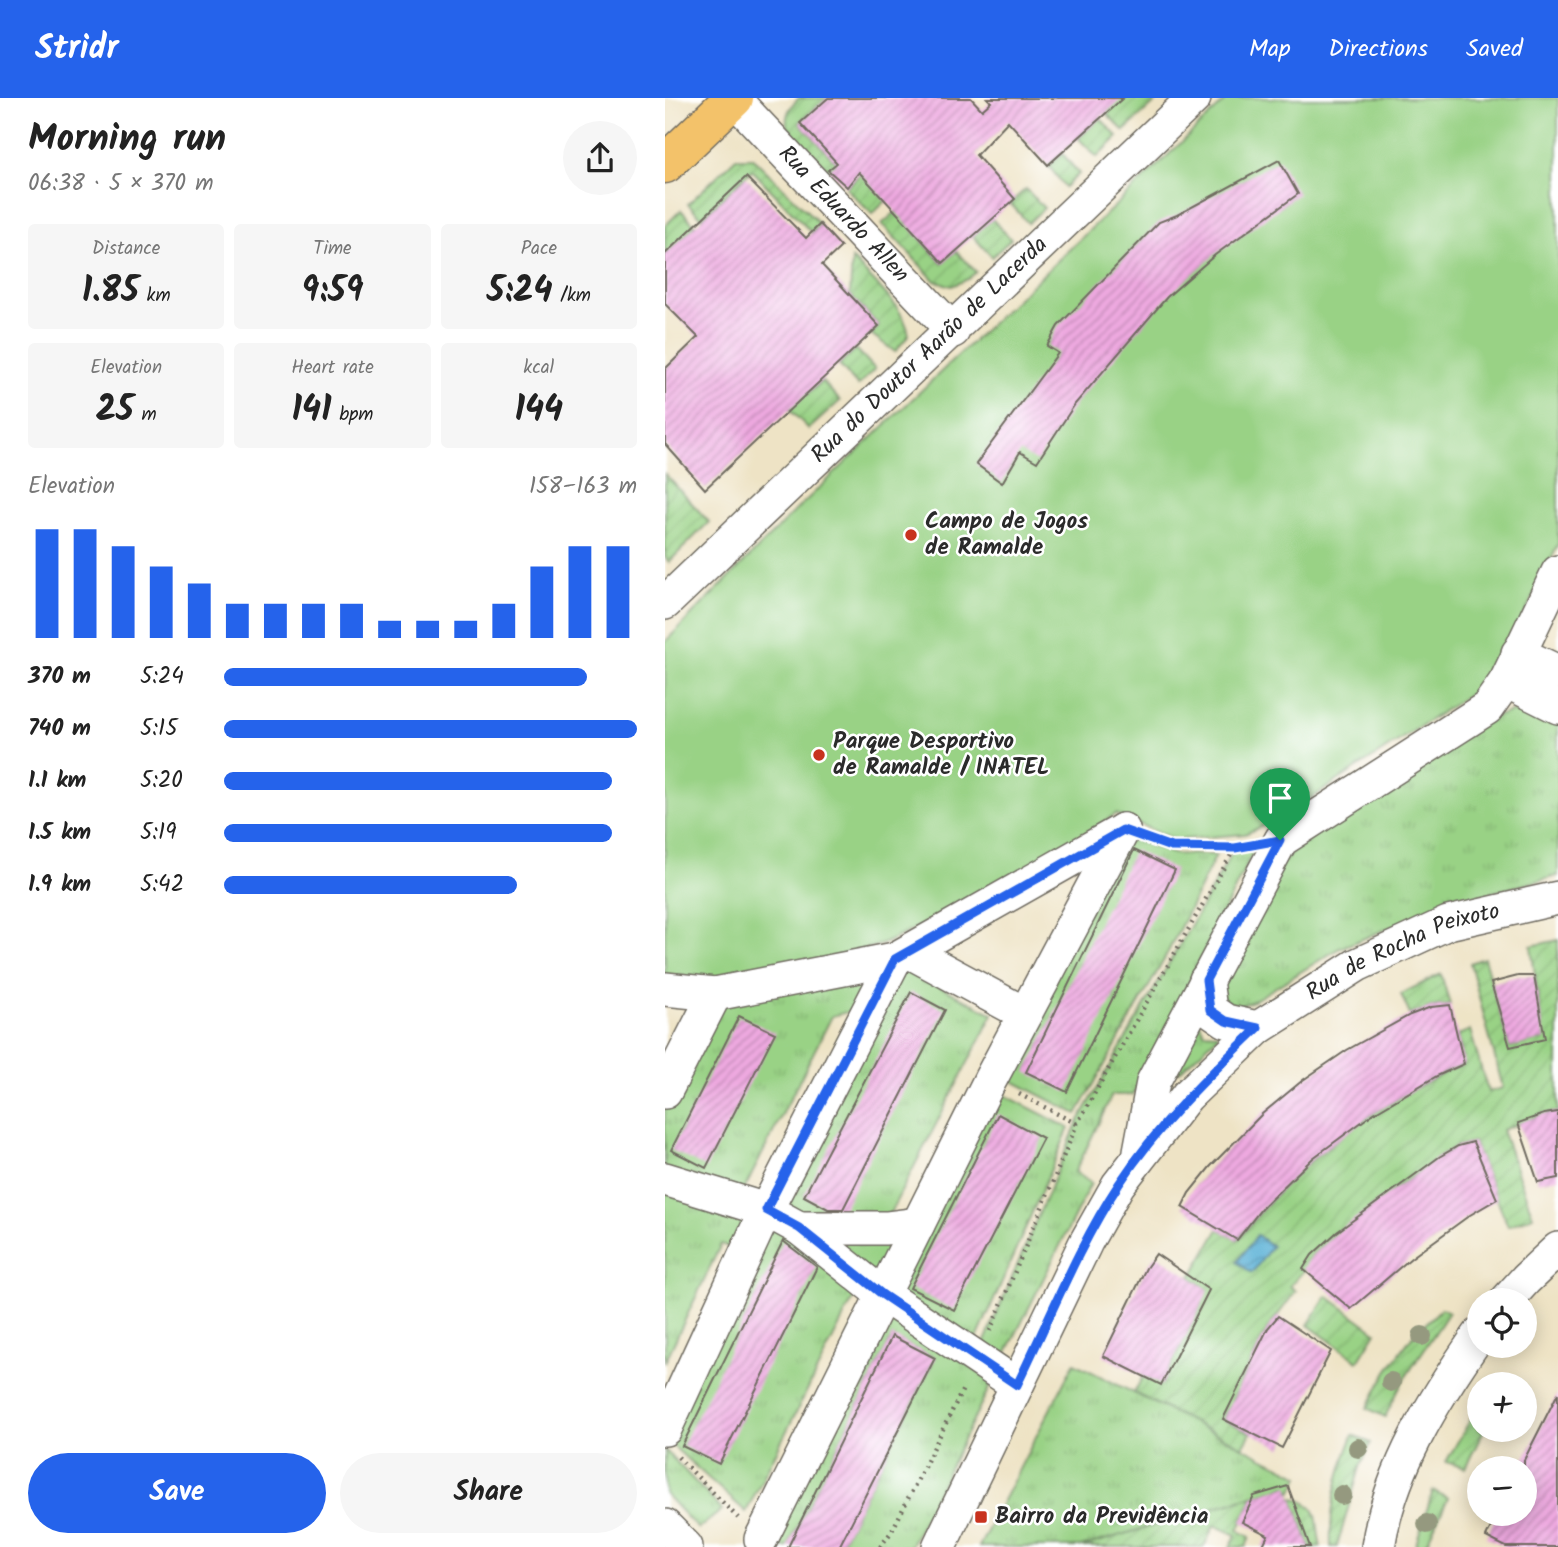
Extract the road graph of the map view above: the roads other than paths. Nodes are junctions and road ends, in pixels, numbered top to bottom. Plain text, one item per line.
1 (734, 98) edge
2 (1194, 98) edge
3 (665, 164) edge
4 (953, 331) junction
5 (1558, 572) edge
6 (665, 603) edge
7 (1512, 667) junction
8 (1558, 672) edge
9 (1558, 707) edge
10 (1558, 898) edge
11 (902, 956) junction
12 (1206, 980) junction
13 (665, 989) edge
14 (715, 994) junction
15 (1025, 1014) junction
16 (1258, 1028) junction
17 (665, 1092) edge
18 (1139, 1156) junction
19 (665, 1179) edge
20 (766, 1210) junction
21 (918, 1224) junction
22 (799, 1228) junction
23 (1558, 1249) edge
24 (1518, 1288) edge
25 (883, 1295) junction
26 (1467, 1352) edge
27 (1017, 1385) junction
28 (671, 1442) edge
29 (665, 1526) edge
30 (761, 1539) road end
31 (686, 1547) edge
32 (939, 1547) edge
33 (1378, 1547) edge

1 - 3 main road
1 - 4 street, Rua Eduardo Allen
2 - 4 street, Rua do Doutor Aarão de Lacerda
4 - 6 street, Rua do Doutor Aarão de Lacerda
5 - 7 street, Rua de Rocha Peixoto
7 - 8 street
7 - 9 street
7 - 12 street, Rua de Rocha Peixoto
10 - 16 street, Rua de Rocha Peixoto
11 - 14 street
11 - 15 street
11 - 15 street
11 - 20 street
12 - 16 street
12 - 18 street, Rua de Rocha Peixoto
13 - 14 street
14 - 17 street
15 - 21 street
16 - 18 street, Rua de Rocha Peixoto
18 - 27 street, Rua de Rocha Peixoto
19 - 20 street
20 - 22 street
20 - 28 street
21 - 22 street
21 - 25 street
22 - 25 street
23 - 24 street
25 - 27 street
25 - 30 street
26 - 33 street
27 - 32 street, Rua de Rocha Peixoto
29 - 31 street

